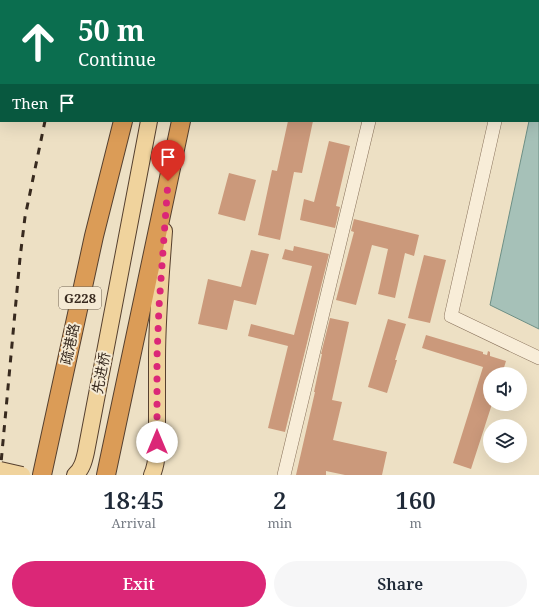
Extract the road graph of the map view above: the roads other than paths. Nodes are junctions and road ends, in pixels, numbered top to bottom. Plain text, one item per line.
1 (123, 122) edge
2 (149, 122) edge
3 (181, 122) edge
4 (369, 122) edge
5 (495, 122) edge
6 (168, 181) junction
7 (539, 358) edge
8 (0, 470) edge
9 (22, 475) edge
10 (42, 475) edge
11 (75, 475) edge
12 (106, 475) edge
13 (152, 475) edge
14 (284, 475) edge

1 - 10 highway, 疏港路 / G228
2 - 11 main road, 先进桥
3 - 6 highway
4 - 14 lane
5 - 7 lane
6 - 12 highway
6 - 13 main road
8 - 9 main road, bridge

